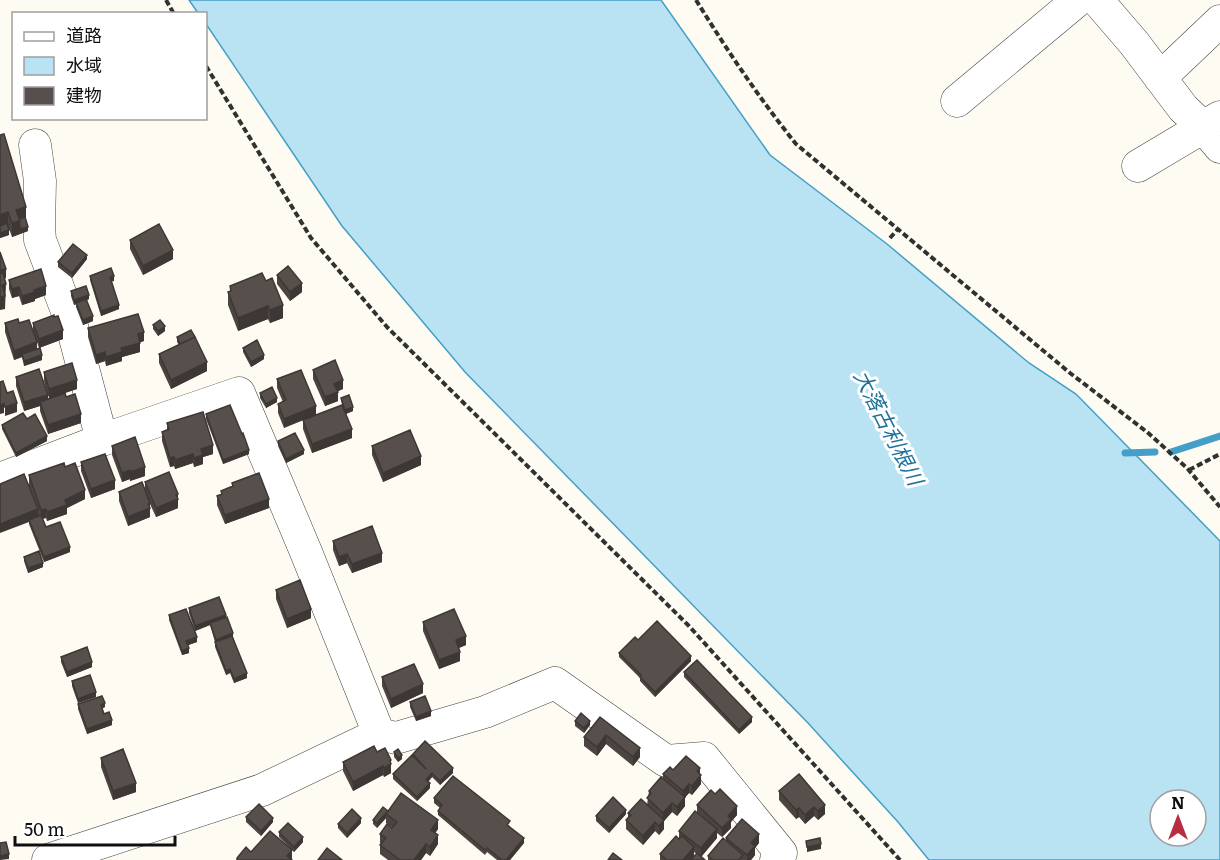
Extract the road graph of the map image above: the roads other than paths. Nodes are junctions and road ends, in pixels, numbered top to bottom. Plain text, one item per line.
1 (1078, 0) edge
2 (1097, 0) edge
3 (1220, 21) edge
4 (1160, 78) junction
5 (957, 100) dead end
6 (1215, 131) edge
7 (35, 145) dead end
8 (1138, 165) dead end
9 (102, 440) junction
10 (0, 478) edge
11 (379, 734) junction
12 (48, 860) edge
13 (776, 860) edge

1 - 5 street
2 - 4 street
3 - 4 street
4 - 6 street
6 - 8 street
7 - 9 street
9 - 10 street
9 - 11 street
11 - 12 street
11 - 13 street

